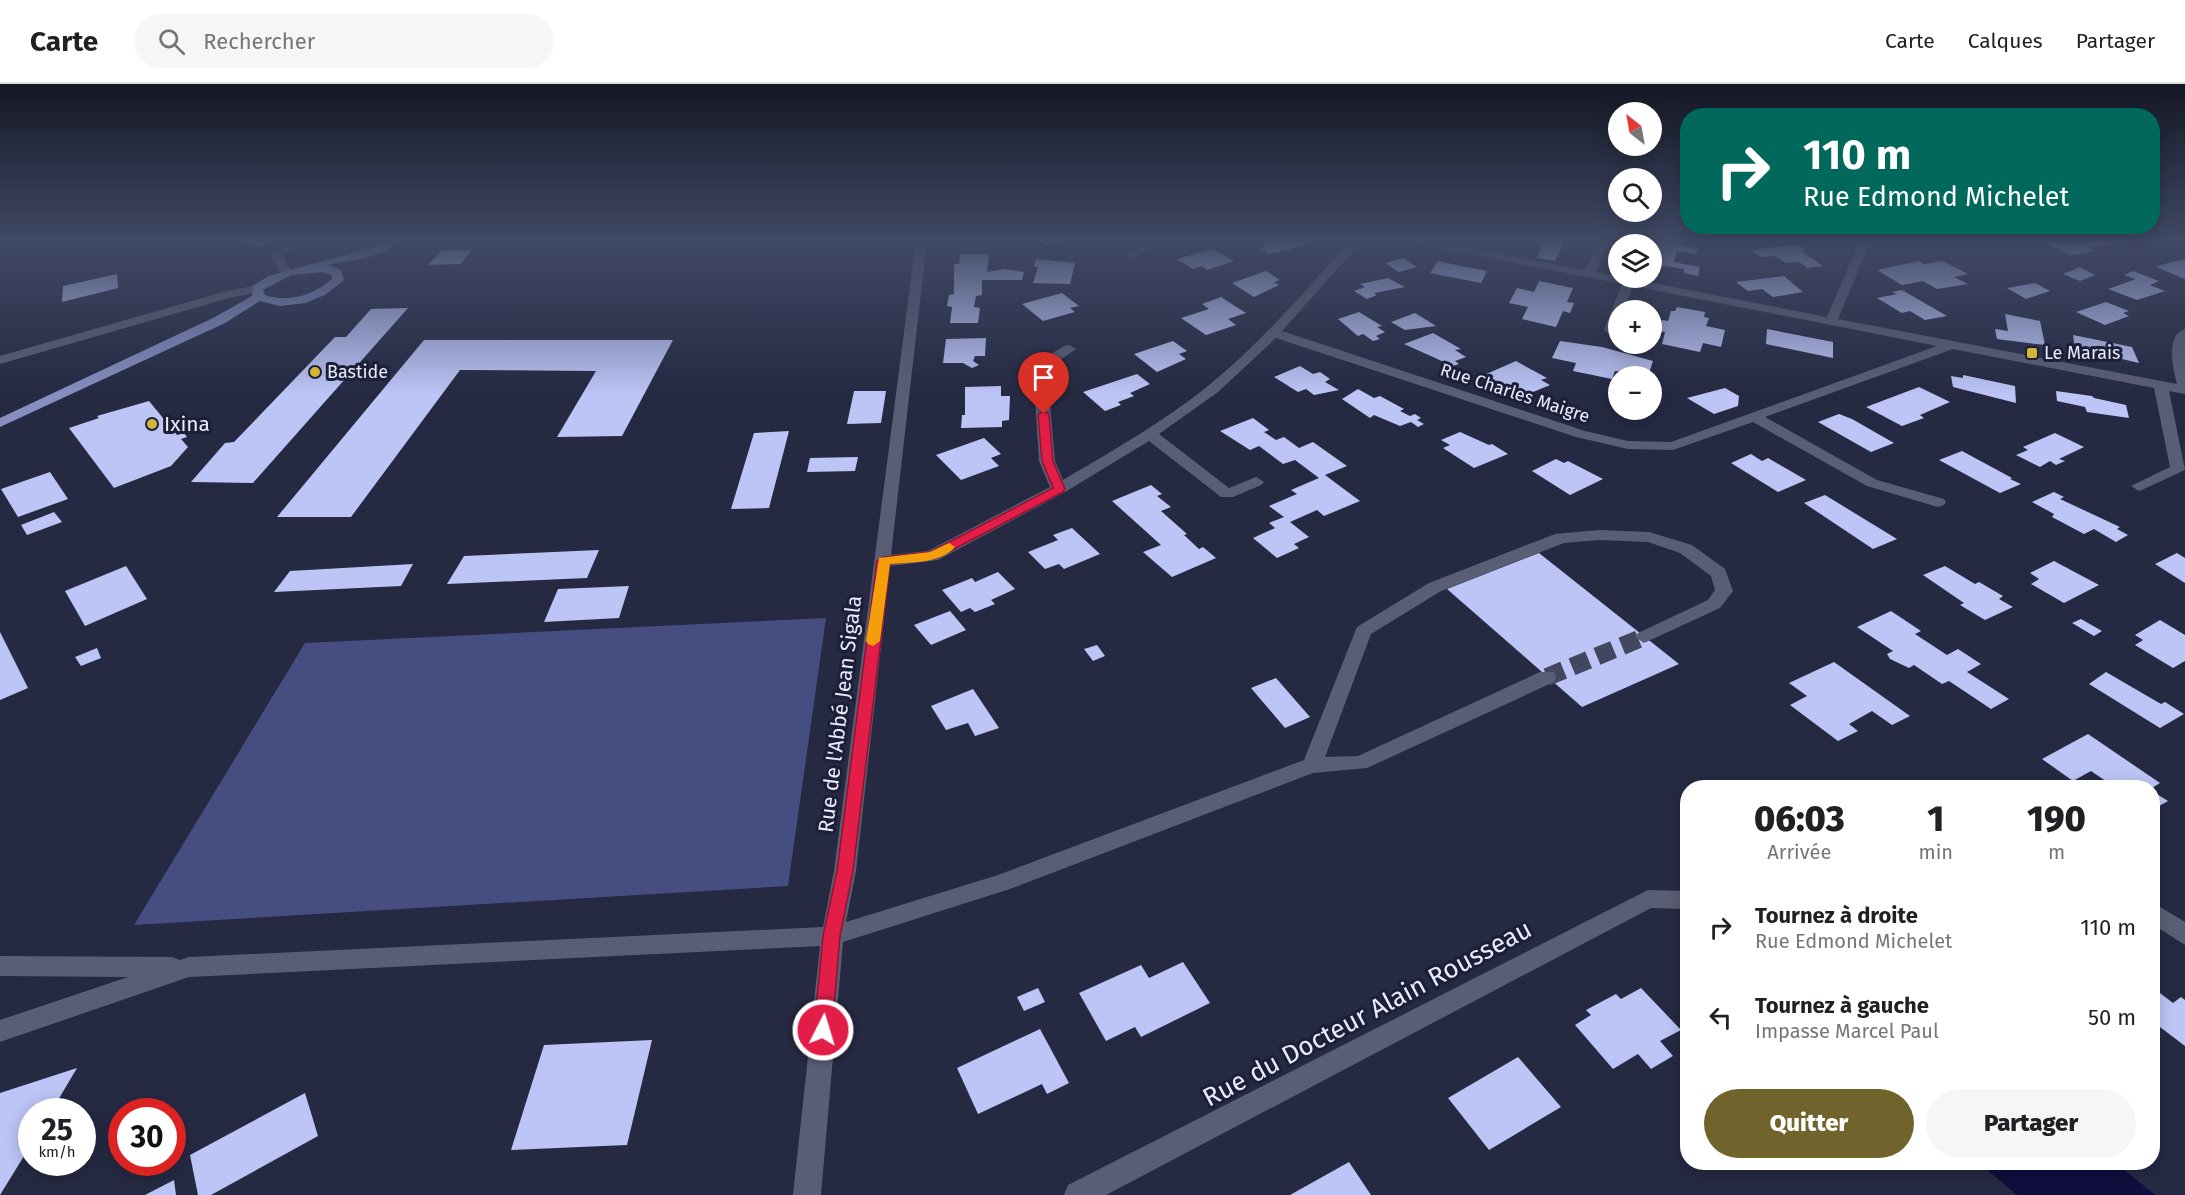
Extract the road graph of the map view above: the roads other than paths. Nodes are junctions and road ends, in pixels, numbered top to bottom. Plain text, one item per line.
1 (323, 292) edge
2 (915, 292) edge
3 (1311, 292) edge
4 (1680, 292) edge
5 (1844, 292) edge
6 (258, 293) junction
7 (289, 302) junction
8 (220, 320) junction
9 (1831, 321) junction
10 (1274, 333) junction
11 (2185, 333) edge
12 (1950, 346) junction
13 (1070, 349) dead end
14 (0, 360) edge
15 (2161, 386) junction
16 (2185, 390) edge
17 (1754, 417) junction
18 (0, 423) edge
19 (1150, 434) junction
20 (1256, 482) dead end
21 (2139, 486) dead end
22 (1059, 489) junction
23 (1938, 502) dead end
24 (884, 561) junction
25 (1644, 637) tunnel mouth
26 (1547, 676) tunnel mouth
27 (1312, 765) junction
28 (1680, 900) edge
29 (2160, 917) edge
30 (2185, 935) edge
31 (832, 936) junction
32 (0, 966) edge
33 (189, 967) junction
34 (0, 1030) edge
35 (807, 1195) edge
36 (1078, 1195) edge

1 - 7 main road
2 - 24 street, Rue de l'Abbé Jean Sigala
3 - 10 street
4 - 9 street
5 - 9 street
6 - 7 main road
6 - 8 main road
6 - 14 street
7 - 8 main road
8 - 18 main road
9 - 12 street
10 - 17 street, Rue Charles Maigre
10 - 19 street
11 - 16 street
12 - 15 street
12 - 17 street, Rue Charles Maigre
13 - 22 street
15 - 16 street
15 - 21 street
17 - 23 street
19 - 20 street
19 - 22 street
22 - 24 street
24 - 31 street, Rue de l'Abbé Jean Sigala
25 - 27 street
26 - 27 street
27 - 31 street
28 - 36 street, Rue du Docteur Alain Rousseau
29 - 30 street
31 - 33 street
31 - 35 street, Rue de l'Abbé Jean Sigala
32 - 33 street
33 - 34 street

